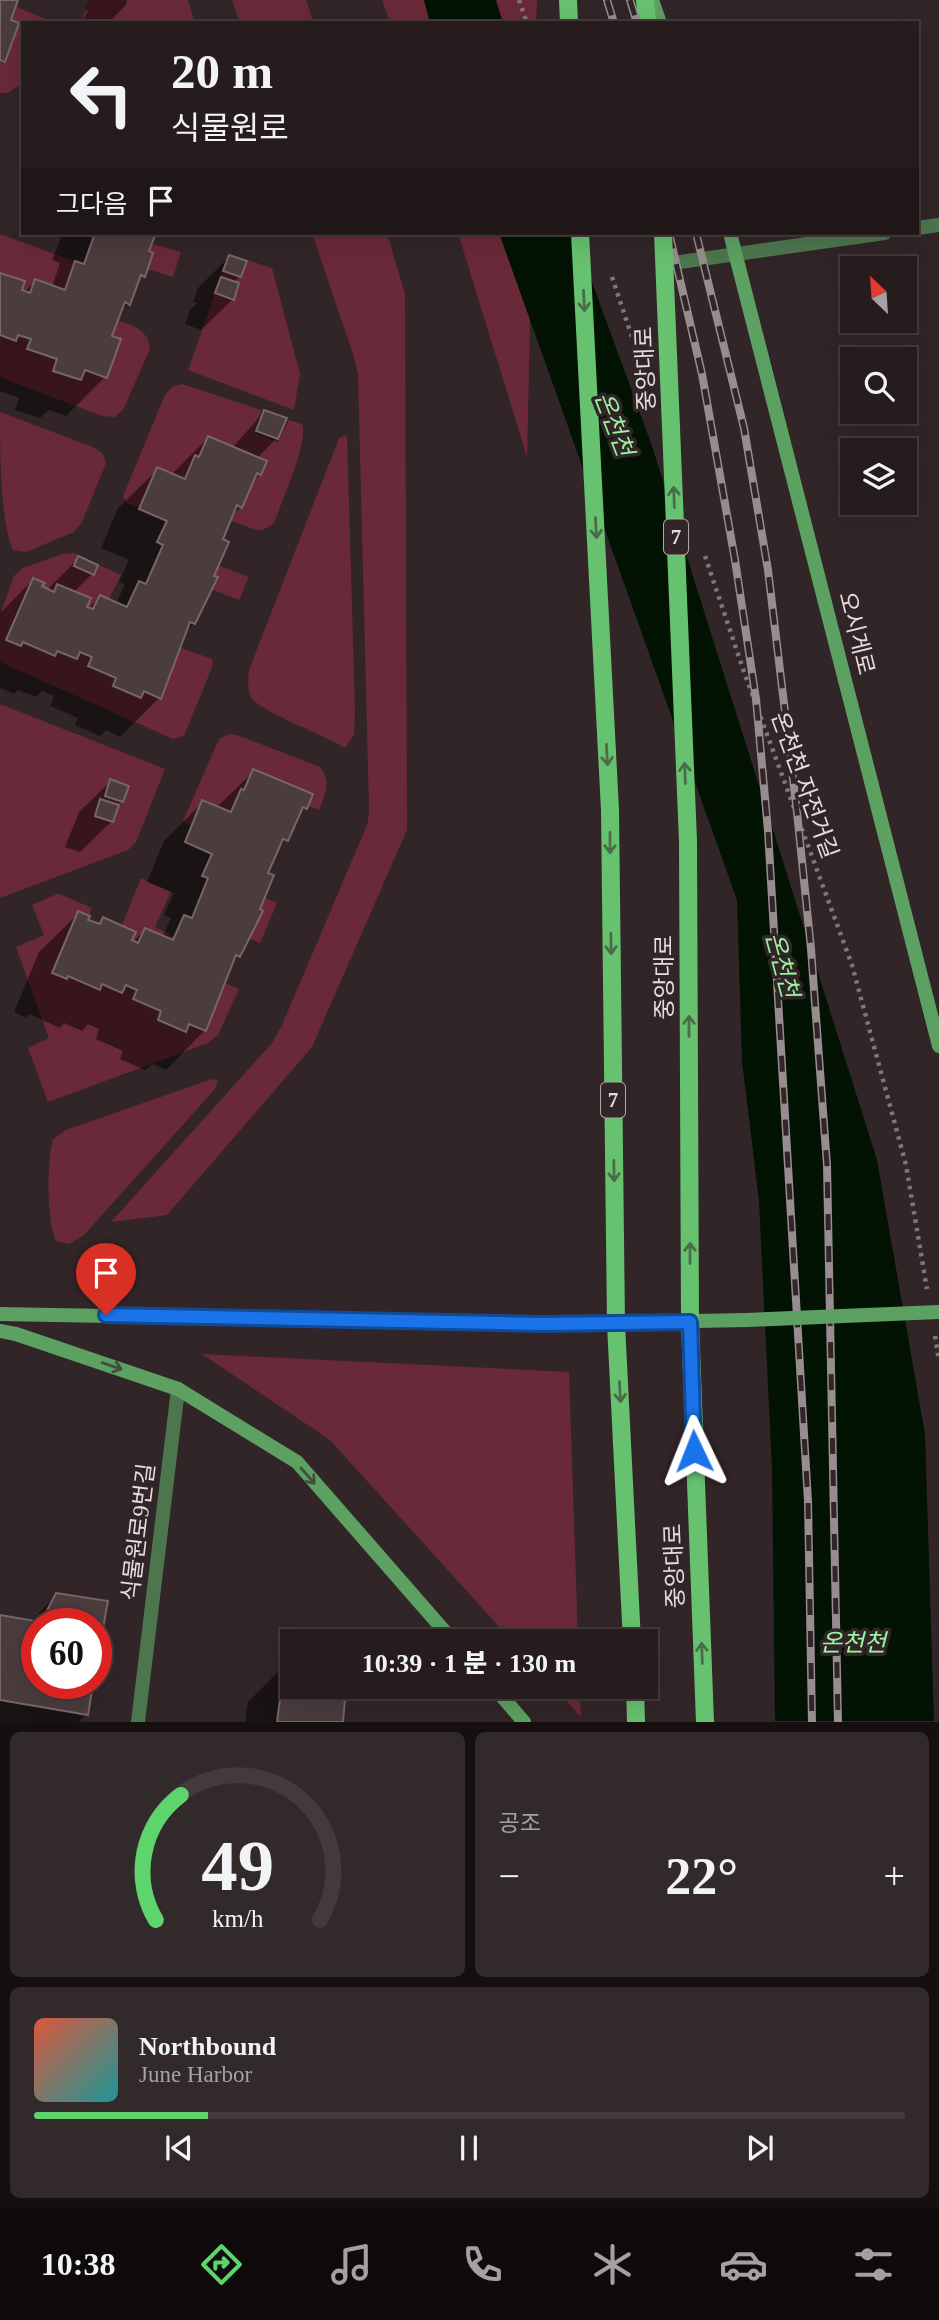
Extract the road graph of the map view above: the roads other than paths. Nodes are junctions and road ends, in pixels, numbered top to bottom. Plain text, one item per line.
1 (568, 0) edge
2 (645, 0) edge
3 (652, 0) edge
4 (569, 21) edge
5 (647, 21) edge
6 (659, 21) edge
7 (939, 225) edge
8 (919, 228) edge
9 (580, 235) edge
10 (663, 235) edge
11 (731, 235) edge
12 (872, 235) edge
13 (737, 254) junction
14 (666, 264) junction
15 (939, 1046) edge
16 (939, 1312) edge
17 (0, 1314) edge
18 (690, 1322) junction
19 (616, 1324) junction
20 (0, 1331) edge
21 (178, 1389) junction
22 (443, 1629) edge
23 (631, 1629) edge
24 (505, 1699) edge
25 (635, 1699) edge
26 (138, 1721) edge
27 (524, 1721) edge
28 (636, 1721) edge
29 (705, 1721) edge

1 - 4 main road
2 - 5 main road
3 - 6 main road
7 - 8 street
9 -> 19 main road, 중앙대로 / 7
10 - 14 main road, 중앙대로 / 7, bridge
11 - 13 main road, 오시게로
12 - 13 street
13 - 14 street
13 - 15 main road, 오시게로
18 -> 14 main road, 중앙대로 / 7, bridge
16 - 18 main road, bridge
17 - 19 main road
18 - 19 main road
29 -> 18 main road, 중앙대로 / 7
19 -> 23 main road, 중앙대로 / 7
20 -> 21 main road
21 -> 22 main road
21 - 26 street, 식물원로9번길
24 - 27 main road
25 - 28 main road

